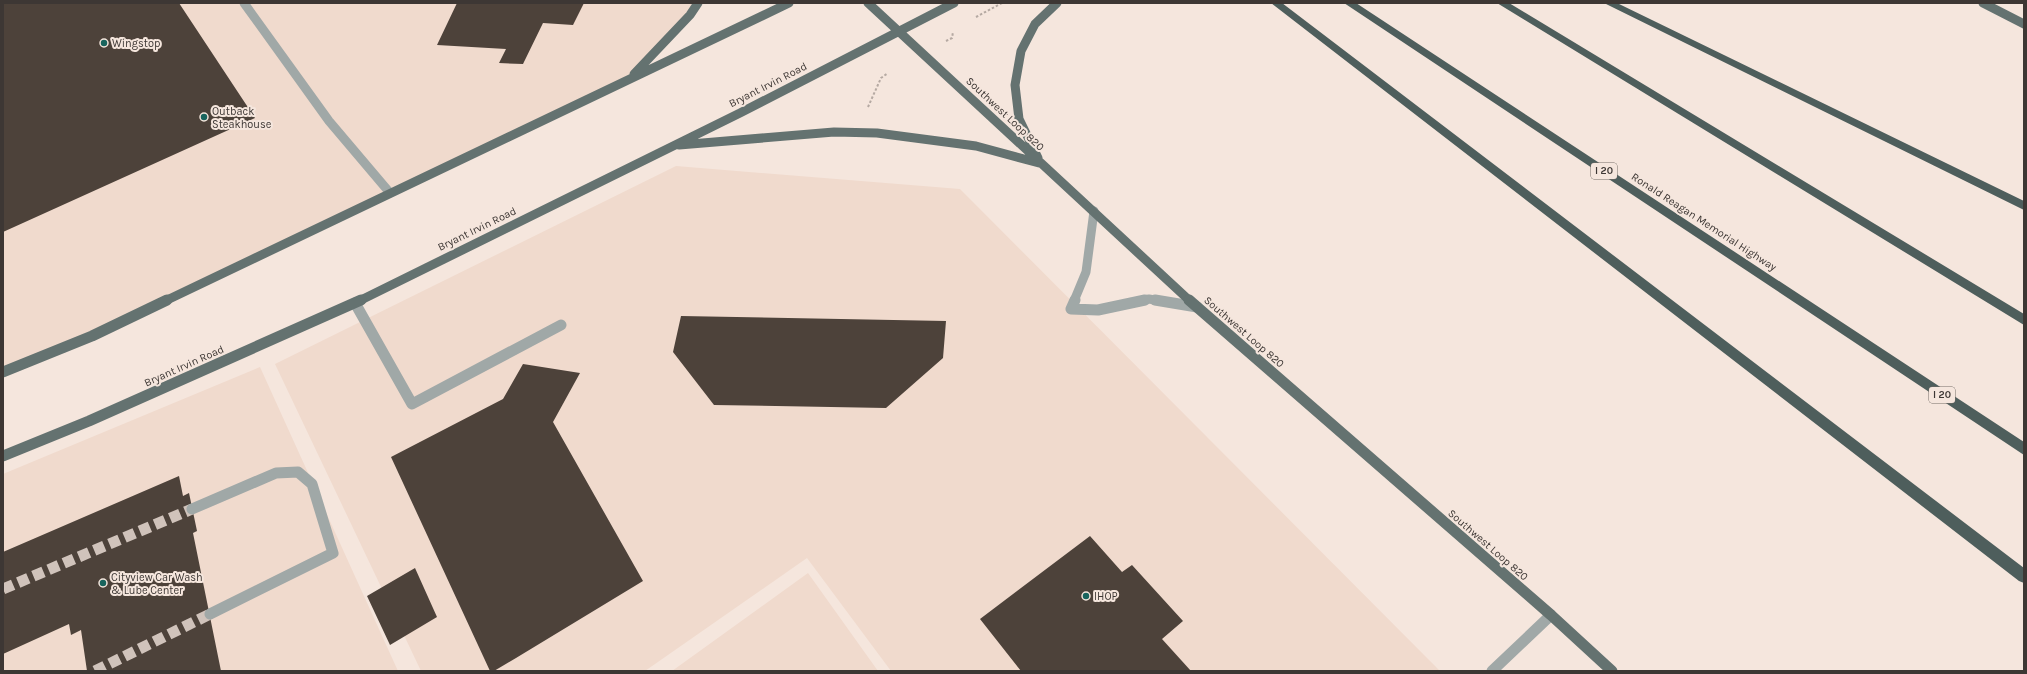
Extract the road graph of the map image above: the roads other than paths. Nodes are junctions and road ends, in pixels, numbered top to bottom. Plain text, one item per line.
1 (244, 3) edge
2 (698, 3) edge
3 (789, 3) edge
4 (868, 3) edge
5 (954, 3) edge
6 (1057, 3) edge
7 (1276, 3) edge
8 (1349, 3) edge
9 (1502, 3) edge
10 (1609, 3) edge
11 (1983, 3) edge
12 (2024, 24) edge
13 (899, 30) junction
14 (630, 79) junction
15 (673, 146) junction
16 (1041, 164) junction
17 (390, 193) junction
18 (2024, 206) edge
19 (1094, 211) junction
20 (355, 303) junction
21 (1197, 308) junction
22 (2024, 320) edge
23 (561, 325) dead end
24 (3, 372) edge
25 (2024, 449) edge
26 (3, 456) edge
27 (192, 509) tunnel mouth
28 (2024, 575) edge
29 (210, 614) tunnel mouth
30 (1551, 615) junction
31 (1492, 671) edge
32 (1612, 671) edge

1 - 17 street
2 - 14 main road
3 - 14 main road
4 - 13 main road, Southwest Loop 820
5 - 13 main road, Bryant Irvin Road
6 - 16 main road
7 - 28 highway
8 - 25 highway, Ronald Reagan Memorial Highway / I 20
9 - 22 highway
10 - 18 highway
11 - 12 main road
13 - 15 main road, Bryant Irvin Road
13 - 16 main road, Southwest Loop 820
14 - 17 main road
15 - 16 main road
15 - 20 main road, Bryant Irvin Road
16 - 19 main road, Southwest Loop 820
17 - 24 main road
19 - 21 main road, Southwest Loop 820
19 - 21 street
20 - 23 street
20 - 26 main road, Bryant Irvin Road
21 - 30 main road, Southwest Loop 820
27 - 29 street
30 - 31 street
30 - 32 main road, Southwest Loop 820

